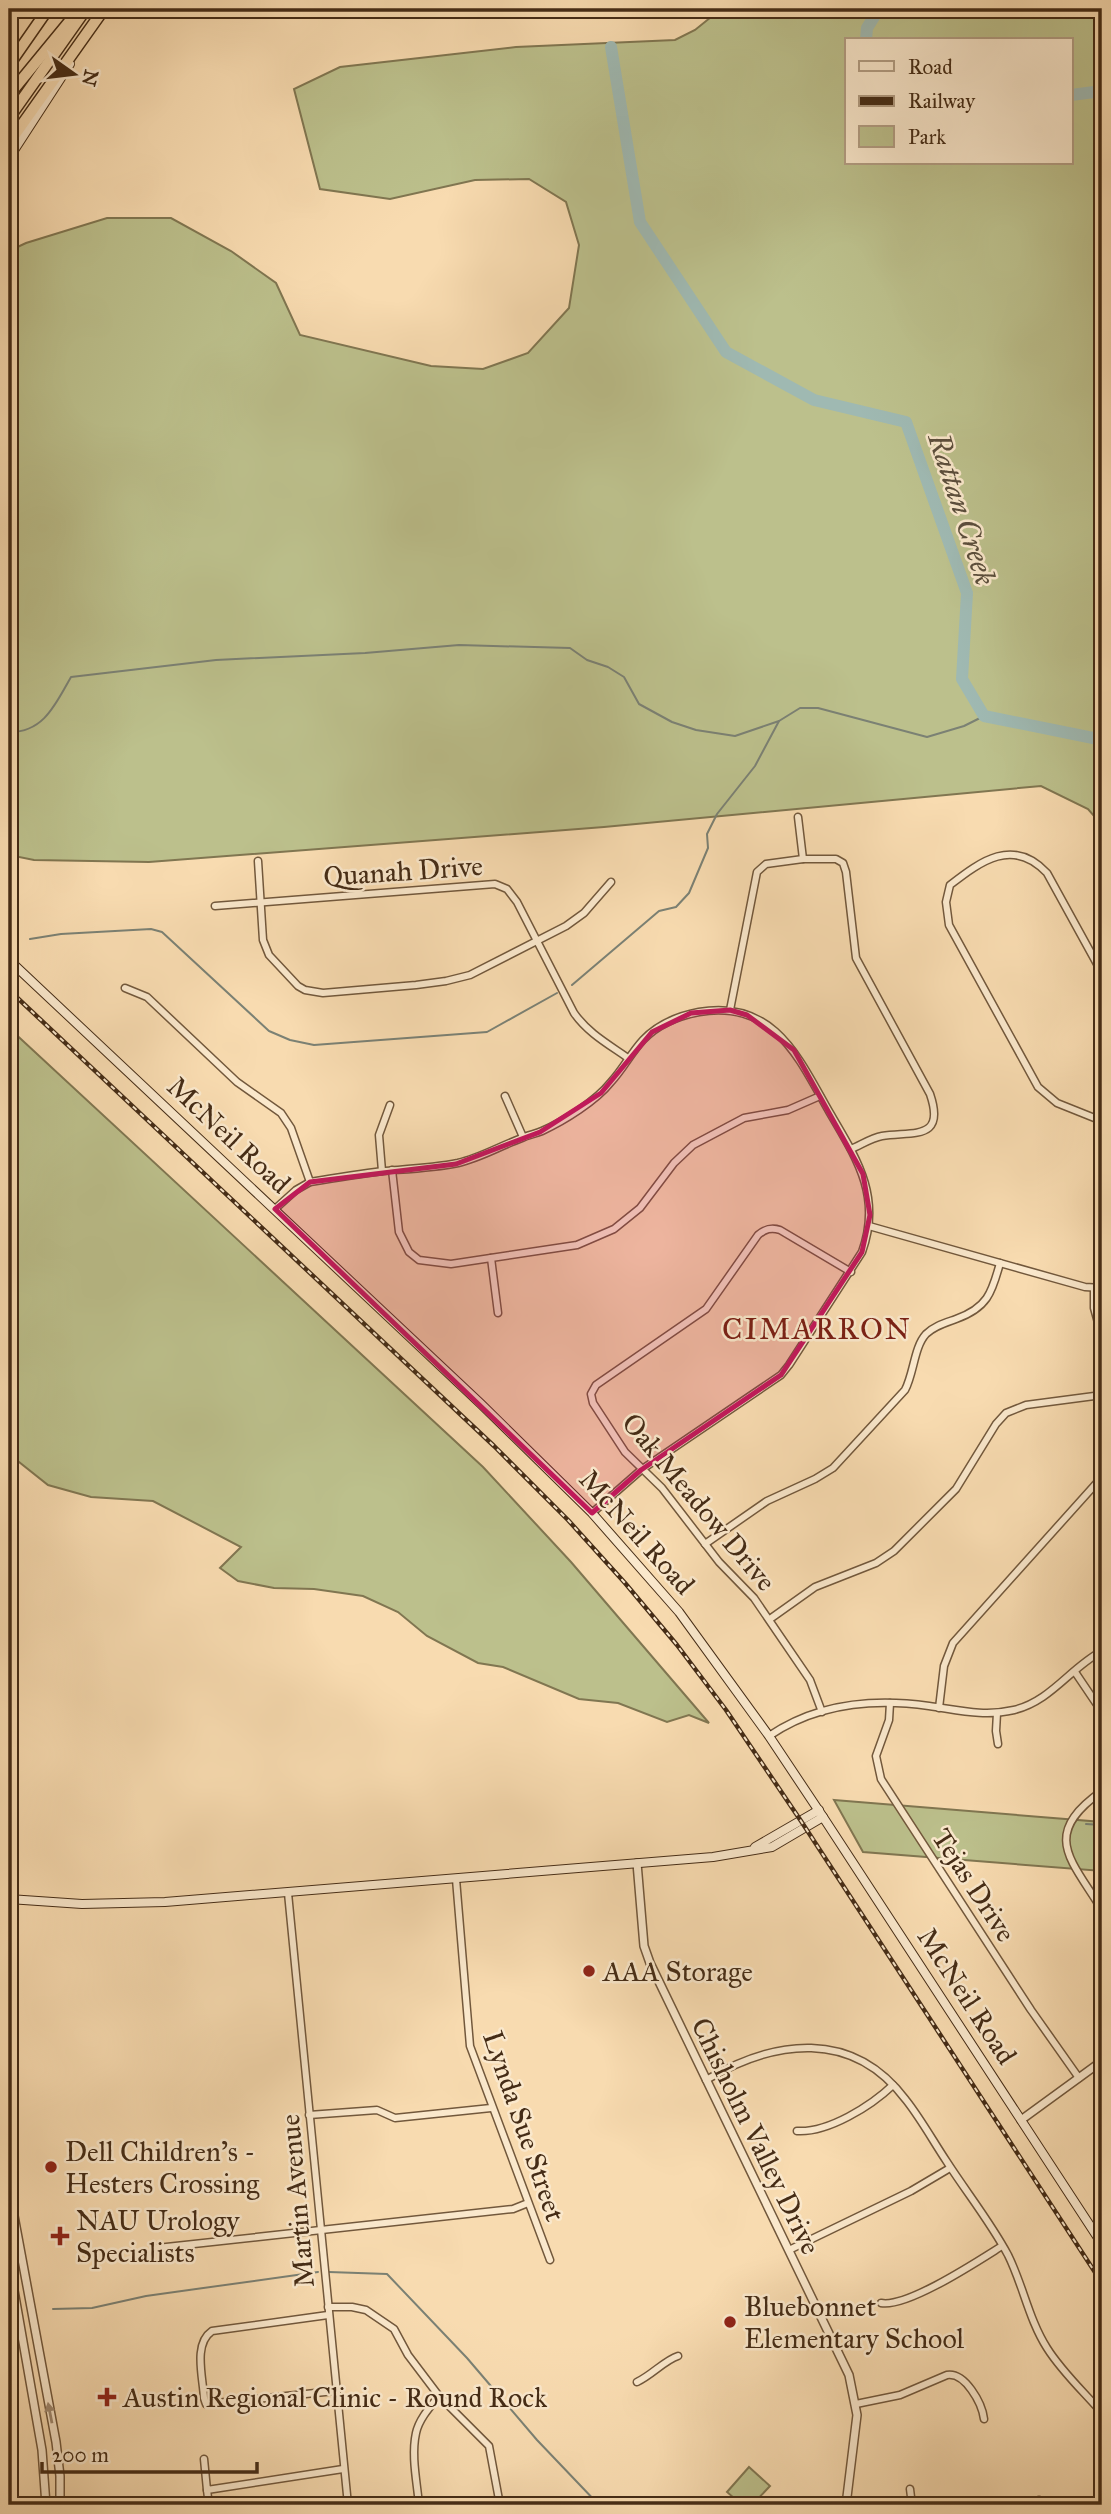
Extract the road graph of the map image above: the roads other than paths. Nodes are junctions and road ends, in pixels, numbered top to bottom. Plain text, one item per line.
1 (48, 9) edge
2 (80, 9) edge
3 (86, 9) edge
4 (105, 9) edge
5 (9, 65) edge
6 (9, 95) edge
7 (9, 118) edge
8 (9, 143) edge
9 (9, 158) edge
10 (798, 817) dead end
11 (803, 859) junction
12 (258, 861) dead end
13 (611, 882) dead end
14 (261, 902) junction
15 (215, 906) dead end
16 (538, 941) junction
17 (9, 960) edge
18 (1102, 973) edge
19 (125, 988) dead end
20 (730, 1010) junction
21 (628, 1058) junction
22 (505, 1096) dead end
23 (820, 1096) junction
24 (390, 1105) dead end
25 (1102, 1121) edge
26 (523, 1138) junction
27 (851, 1149) junction
28 (392, 1170) junction
29 (382, 1171) junction
30 (310, 1182) junction
31 (275, 1209) junction
32 (869, 1226) junction
33 (491, 1258) junction
34 (1000, 1263) junction
35 (851, 1272) junction
36 (1098, 1288) edge
37 (498, 1313) dead end
38 (1102, 1337) edge
39 (1102, 1395) edge
40 (642, 1470) junction
41 (1101, 1482) edge
42 (592, 1514) junction
43 (705, 1544) junction
44 (770, 1619) junction
45 (1102, 1651) edge
46 (1075, 1672) junction
47 (890, 1703) junction
48 (939, 1708) junction
49 (822, 1712) junction
50 (1102, 1712) edge
51 (997, 1713) junction
52 (769, 1736) junction
53 (998, 1744) dead end
54 (1102, 1791) edge
55 (821, 1813) junction
56 (637, 1863) junction
57 (456, 1880) junction
58 (288, 1894) junction
59 (9, 1899) edge
60 (1102, 1910) edge
61 (1102, 2061) edge
62 (1079, 2078) junction
63 (706, 2080) junction
64 (893, 2085) junction
65 (491, 2108) junction
66 (310, 2115) junction
67 (1021, 2120) junction
68 (797, 2131) dead end
69 (950, 2168) junction
70 (9, 2189) edge
71 (10, 2202) edge
72 (528, 2203) junction
73 (321, 2230) junction
74 (1102, 2244) edge
75 (1002, 2246) junction
76 (157, 2248) dead end
77 (789, 2250) junction
78 (550, 2259) dead end
79 (9, 2262) edge
80 (881, 2303) dead end
81 (328, 2311) junction
82 (678, 2356) dead end
83 (637, 2382) dead end
84 (335, 2391) junction
85 (439, 2396) junction
86 (856, 2404) junction
87 (1102, 2413) edge
88 (984, 2419) dead end
89 (204, 2459) dead end
90 (343, 2469) junction
91 (910, 2489) dead end
92 (207, 2490) junction
93 (46, 2505) edge
94 (60, 2505) edge
95 (209, 2505) edge
96 (348, 2505) edge
97 (419, 2505) edge
98 (500, 2505) edge
99 (846, 2505) edge
100 (912, 2505) edge

1 - 5 highway
2 - 6 highway
3 - 7 highway
4 - 8 highway
4 - 9 main road
10 - 11 street
11 - 20 street
11 - 27 street
12 - 14 street
13 - 16 street
14 - 15 street, Quanah Drive
14 - 16 street, Quanah Drive
14 - 16 street
16 - 21 street, Quanah Drive
17 - 31 main road, McNeil Road
18 - 25 street
19 - 30 street
20 - 21 street
20 - 23 street
21 - 26 street
22 - 26 street
23 - 27 street
23 - 33 street
24 - 29 street
26 - 28 street
27 - 32 street
28 - 29 street
28 - 33 street
29 - 30 street
30 - 31 street
31 - 42 main road, McNeil Road
32 - 34 street
32 - 35 street
33 - 37 street
34 - 36 street
34 - 43 street
35 - 40 street
35 - 40 street, Oak Meadow Drive
36 - 38 street
39 - 44 street
40 - 42 street
40 - 43 street, Oak Meadow Drive
41 - 48 street
42 - 52 main road, McNeil Road
43 - 44 street, Oak Meadow Drive
44 - 49 street, Oak Meadow Drive
45 - 46 street
46 - 50 street
46 - 51 street
47 - 48 street
47 - 49 street
47 - 62 street, Tejas Drive
48 - 51 street
49 - 52 street
51 - 53 street
52 - 55 main road, McNeil Road
54 - 60 street
55 - 56 main road
55 - 67 main road, McNeil Road
56 - 57 main road
56 - 63 street, Chisholm Valley Drive
57 - 58 main road
57 - 65 street, Lynda Sue Street
58 - 59 main road
58 - 66 street, Martin Avenue
61 - 62 street
62 - 67 street
63 - 64 street
63 - 77 street, Chisholm Valley Drive
64 - 68 street
64 - 69 street
65 - 66 street
65 - 72 street, Lynda Sue Street
66 - 73 street, Martin Avenue
67 - 74 main road, McNeil Road
69 - 75 street
69 - 77 street
70 - 71 street
94 -> 71 street
72 - 73 street
72 - 78 street, Lynda Sue Street
73 - 76 street
73 - 81 street, Martin Avenue
75 - 80 street
75 - 87 street
77 - 86 street, Chisholm Valley Drive
79 - 93 street
81 - 84 street, Martin Avenue
81 - 84 street
81 - 85 street
82 - 83 street
84 - 90 street, Martin Avenue
85 - 97 street
85 - 98 street
86 - 88 street
86 - 99 street, Chisholm Valley Drive
89 - 92 street
90 - 92 street
90 - 96 street, Martin Avenue
91 - 100 street
92 - 95 street

